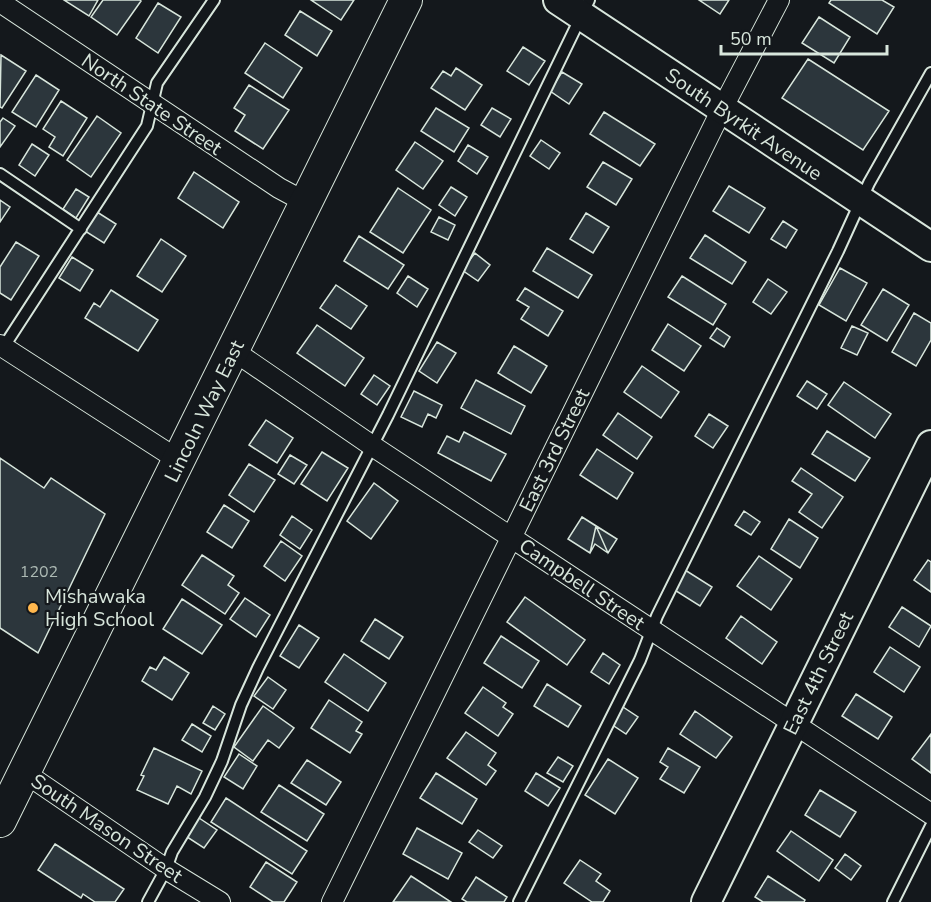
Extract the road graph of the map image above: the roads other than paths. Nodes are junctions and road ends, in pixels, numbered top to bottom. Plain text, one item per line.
1 (214, 0) edge
2 (406, 0) edge
3 (558, 0) edge
4 (779, 0) edge
5 (0, 2) edge
6 (585, 8) edge
7 (931, 74) edge
8 (153, 105) junction
9 (722, 109) junction
10 (0, 174) edge
11 (860, 201) junction
12 (307, 202) junction
13 (81, 229) junction
14 (931, 247) edge
15 (2, 346) edge
16 (234, 351) junction
17 (371, 445) junction
18 (931, 445) edge
19 (180, 461) junction
20 (511, 537) junction
21 (652, 631) junction
22 (793, 725) junction
23 (25, 772) junction
24 (931, 814) edge
25 (0, 821) edge
26 (931, 826) edge
27 (166, 869) junction
28 (148, 902) edge
29 (220, 902) edge
30 (332, 902) edge
31 (519, 902) edge
32 (706, 902) edge
33 (893, 902) edge

1 - 8 lane
2 - 12 main road, Lincoln Way East
3 - 6 street, South Byrkit Avenue
4 - 9 street, East 3rd Street
5 - 8 street, North State Street
6 - 9 street, South Byrkit Avenue
6 - 17 lane
7 - 11 lane
8 - 12 street, North State Street
8 - 13 lane
9 - 11 street, South Byrkit Avenue
9 - 20 street, East 3rd Street
10 - 13 lane
11 - 14 street, South Byrkit Avenue
11 - 21 lane
12 - 16 main road, Lincoln Way East
13 - 15 lane
15 - 19 street
16 - 17 street, Campbell Street
16 - 19 main road, Lincoln Way East
17 - 20 street, Campbell Street
17 - 27 lane
18 - 22 street, East 4th Street
19 - 23 main road, Lincoln Way East
20 - 21 street, Campbell Street
20 - 30 street, East 3rd Street
21 - 22 street, Campbell Street
21 - 31 lane
22 - 24 street, Campbell Street
22 - 32 street, East 4th Street
23 - 25 main road, Lincoln Way East
23 - 27 street, South Mason Street
26 - 33 lane
27 - 28 lane
27 - 29 street, South Mason Street

